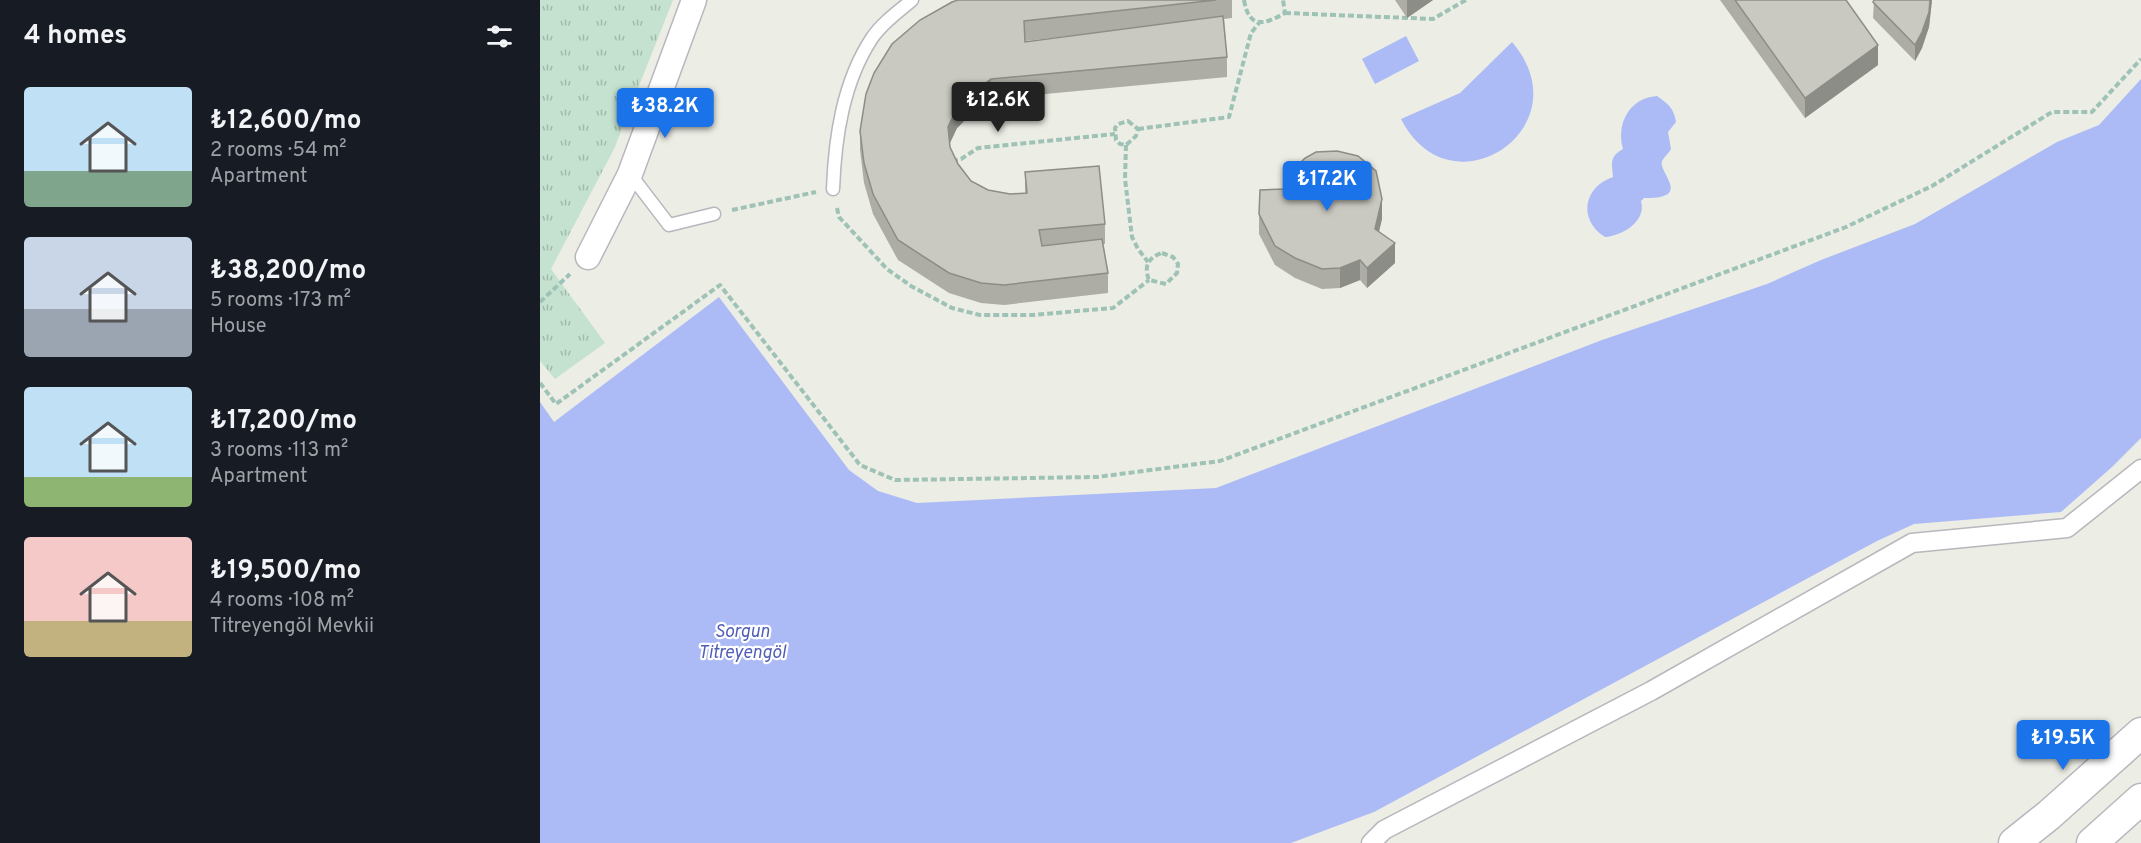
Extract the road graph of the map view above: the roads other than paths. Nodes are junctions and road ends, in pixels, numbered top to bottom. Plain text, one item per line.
1 (694, 0) edge
2 (912, 0) edge
3 (630, 174) junction
4 (833, 189) road end
5 (714, 214) road end
6 (588, 257) road end
7 (2141, 469) edge
8 (2141, 733) edge
9 (2141, 799) edge
10 (1371, 843) edge
11 (2014, 843) edge
12 (2092, 843) edge

1 - 3 street
2 - 4 lane
3 - 5 lane
3 - 6 street
7 - 10 street
8 - 11 street
9 - 12 street

